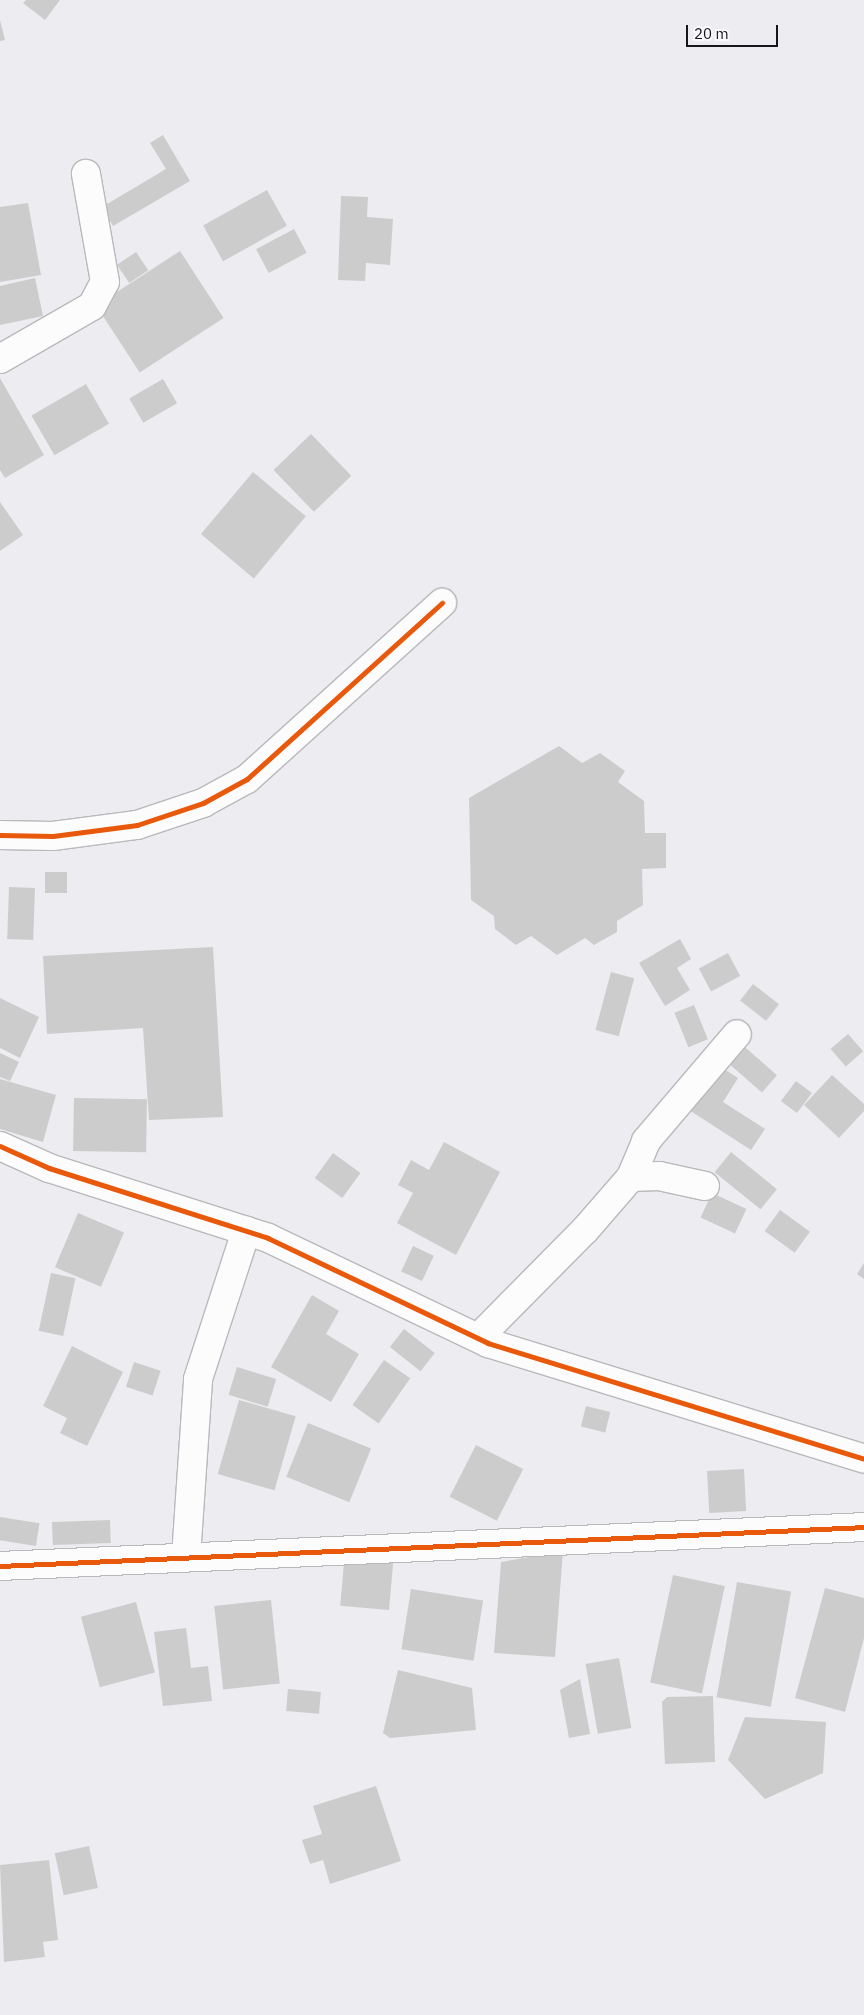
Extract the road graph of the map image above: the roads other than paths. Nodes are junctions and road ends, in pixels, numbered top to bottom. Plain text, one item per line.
1 (86, 174) dead end
2 (0, 359) edge
3 (442, 603) dead end
4 (0, 835) edge
5 (737, 1034) dead end
6 (0, 1146) edge
7 (631, 1177) junction
8 (705, 1186) dead end
9 (246, 1231) junction
10 (479, 1337) junction
11 (864, 1459) edge
12 (864, 1526) edge
13 (186, 1557) junction
14 (0, 1566) edge

1 - 2 street
3 - 4 street
5 - 7 street
6 - 9 street
7 - 8 street
7 - 10 street
9 - 10 street
9 - 13 street
10 - 11 street
12 - 13 street
13 - 14 street

